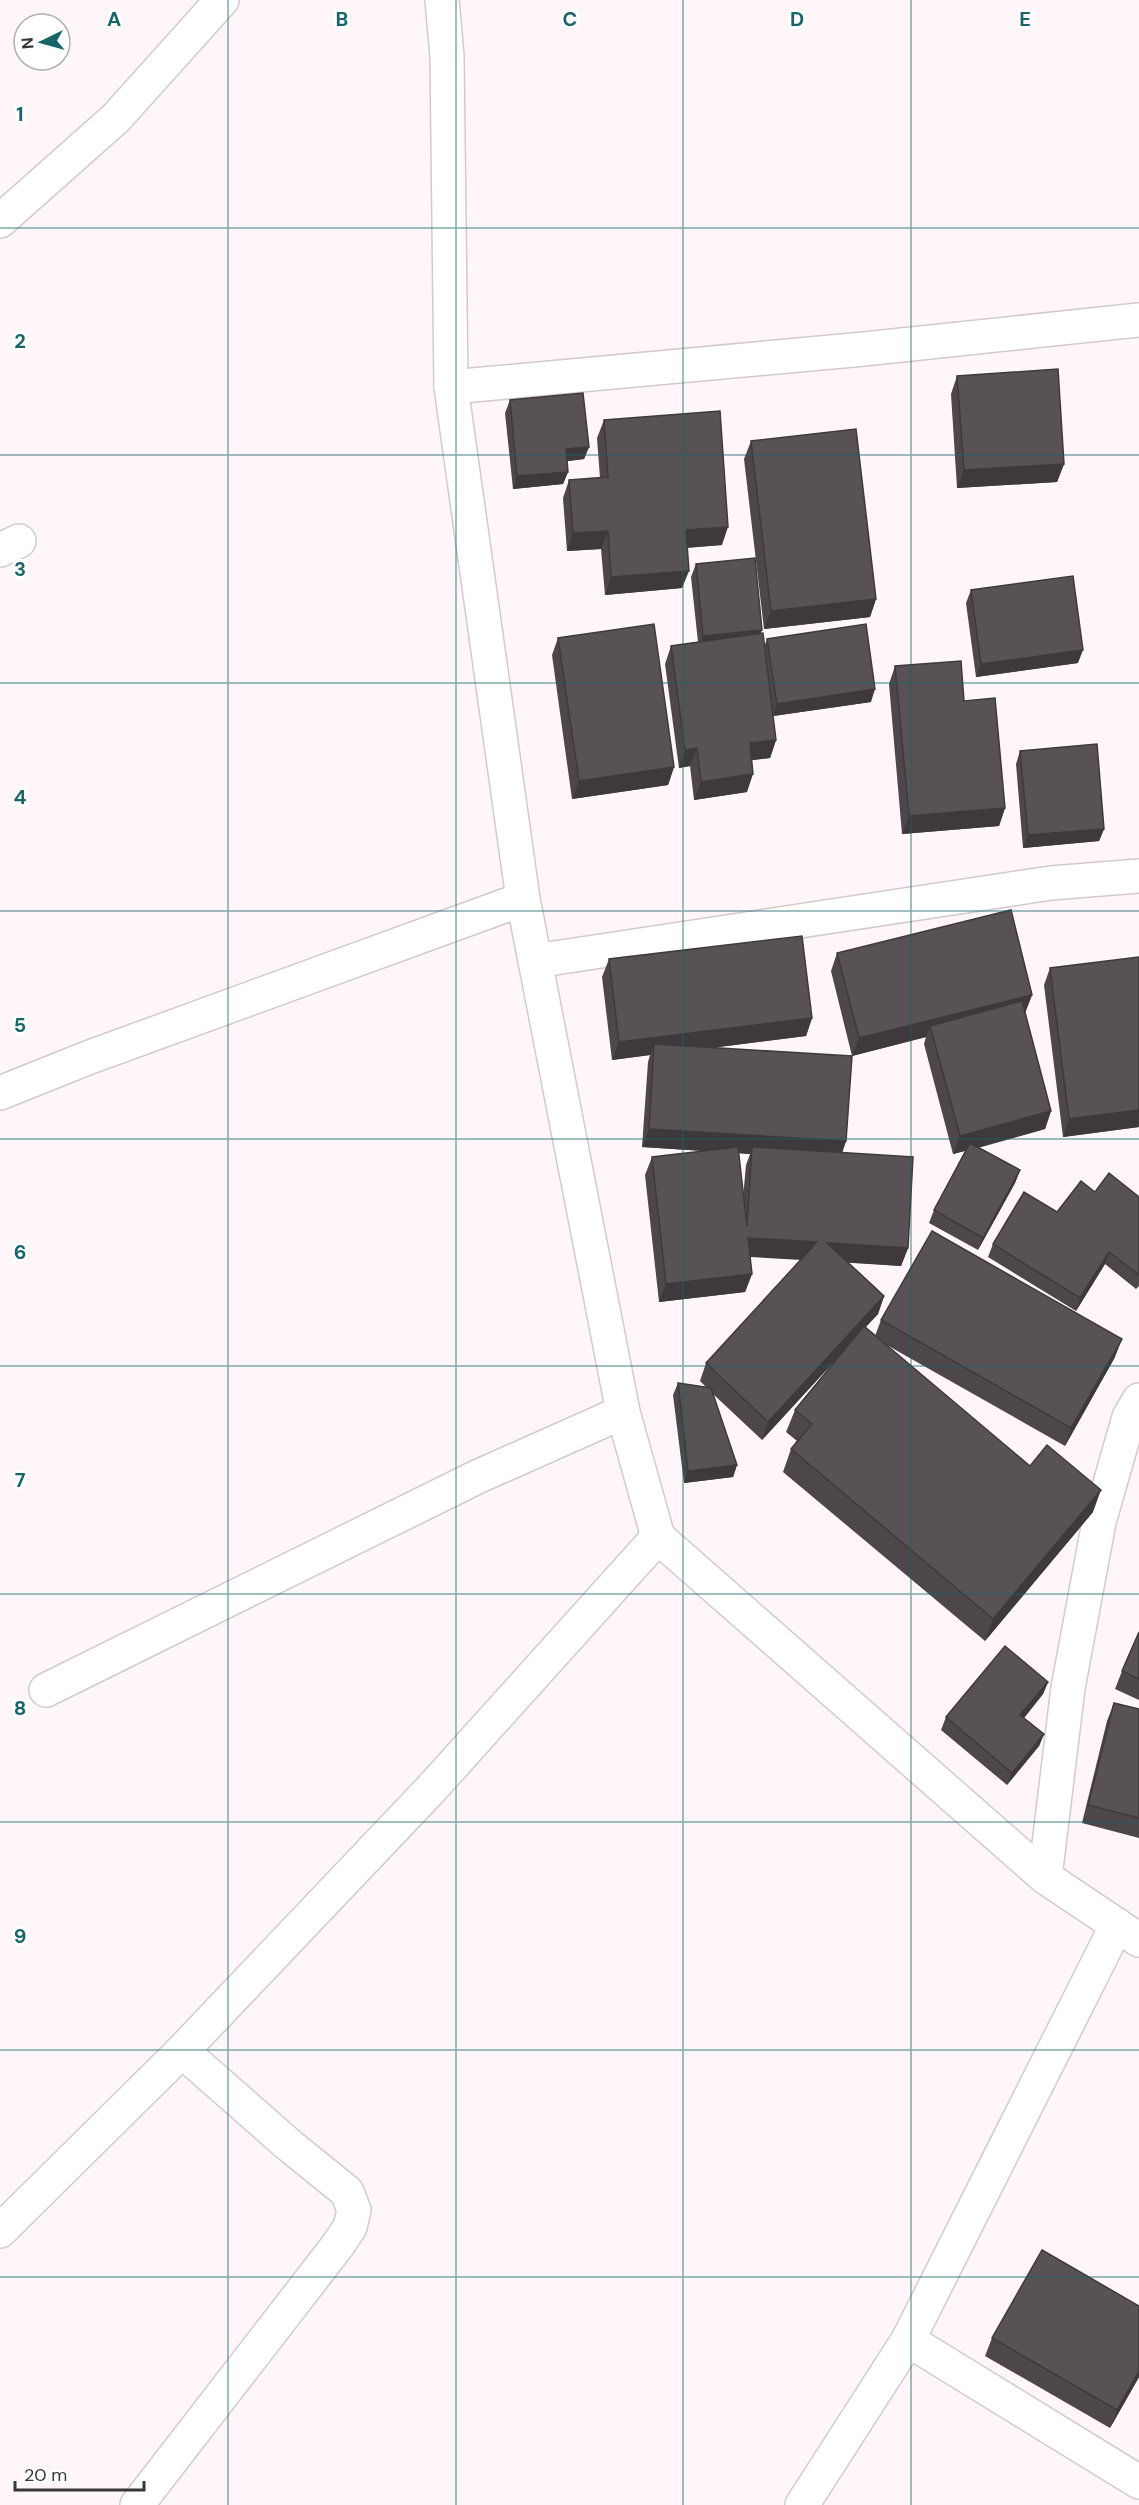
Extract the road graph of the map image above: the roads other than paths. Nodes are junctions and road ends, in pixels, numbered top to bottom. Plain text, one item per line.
1 (222, 0) edge
2 (442, 0) edge
3 (0, 221) edge
4 (1139, 320) edge
5 (451, 387) junction
6 (1139, 876) edge
7 (523, 899) junction
8 (535, 962) junction
9 (0, 1093) edge
10 (1139, 1400) edge
11 (623, 1412) junction
12 (657, 1537) junction
13 (46, 1690) dead end
14 (1045, 1877) junction
15 (1128, 1933) edge
16 (182, 2051) junction
17 (0, 2231) edge
18 (908, 2340) junction
19 (1139, 2482) edge
20 (137, 2505) edge
21 (802, 2505) edge

1 - 3 street
2 - 5 street
4 - 5 street
5 - 7 street
6 - 8 street
7 - 8 street
7 - 9 street
8 - 11 street
10 - 14 street
11 - 12 street
11 - 13 street
12 - 14 street
12 - 16 street
14 - 15 street
15 - 18 street
16 - 17 street
16 - 20 street
18 - 19 street
18 - 21 street

